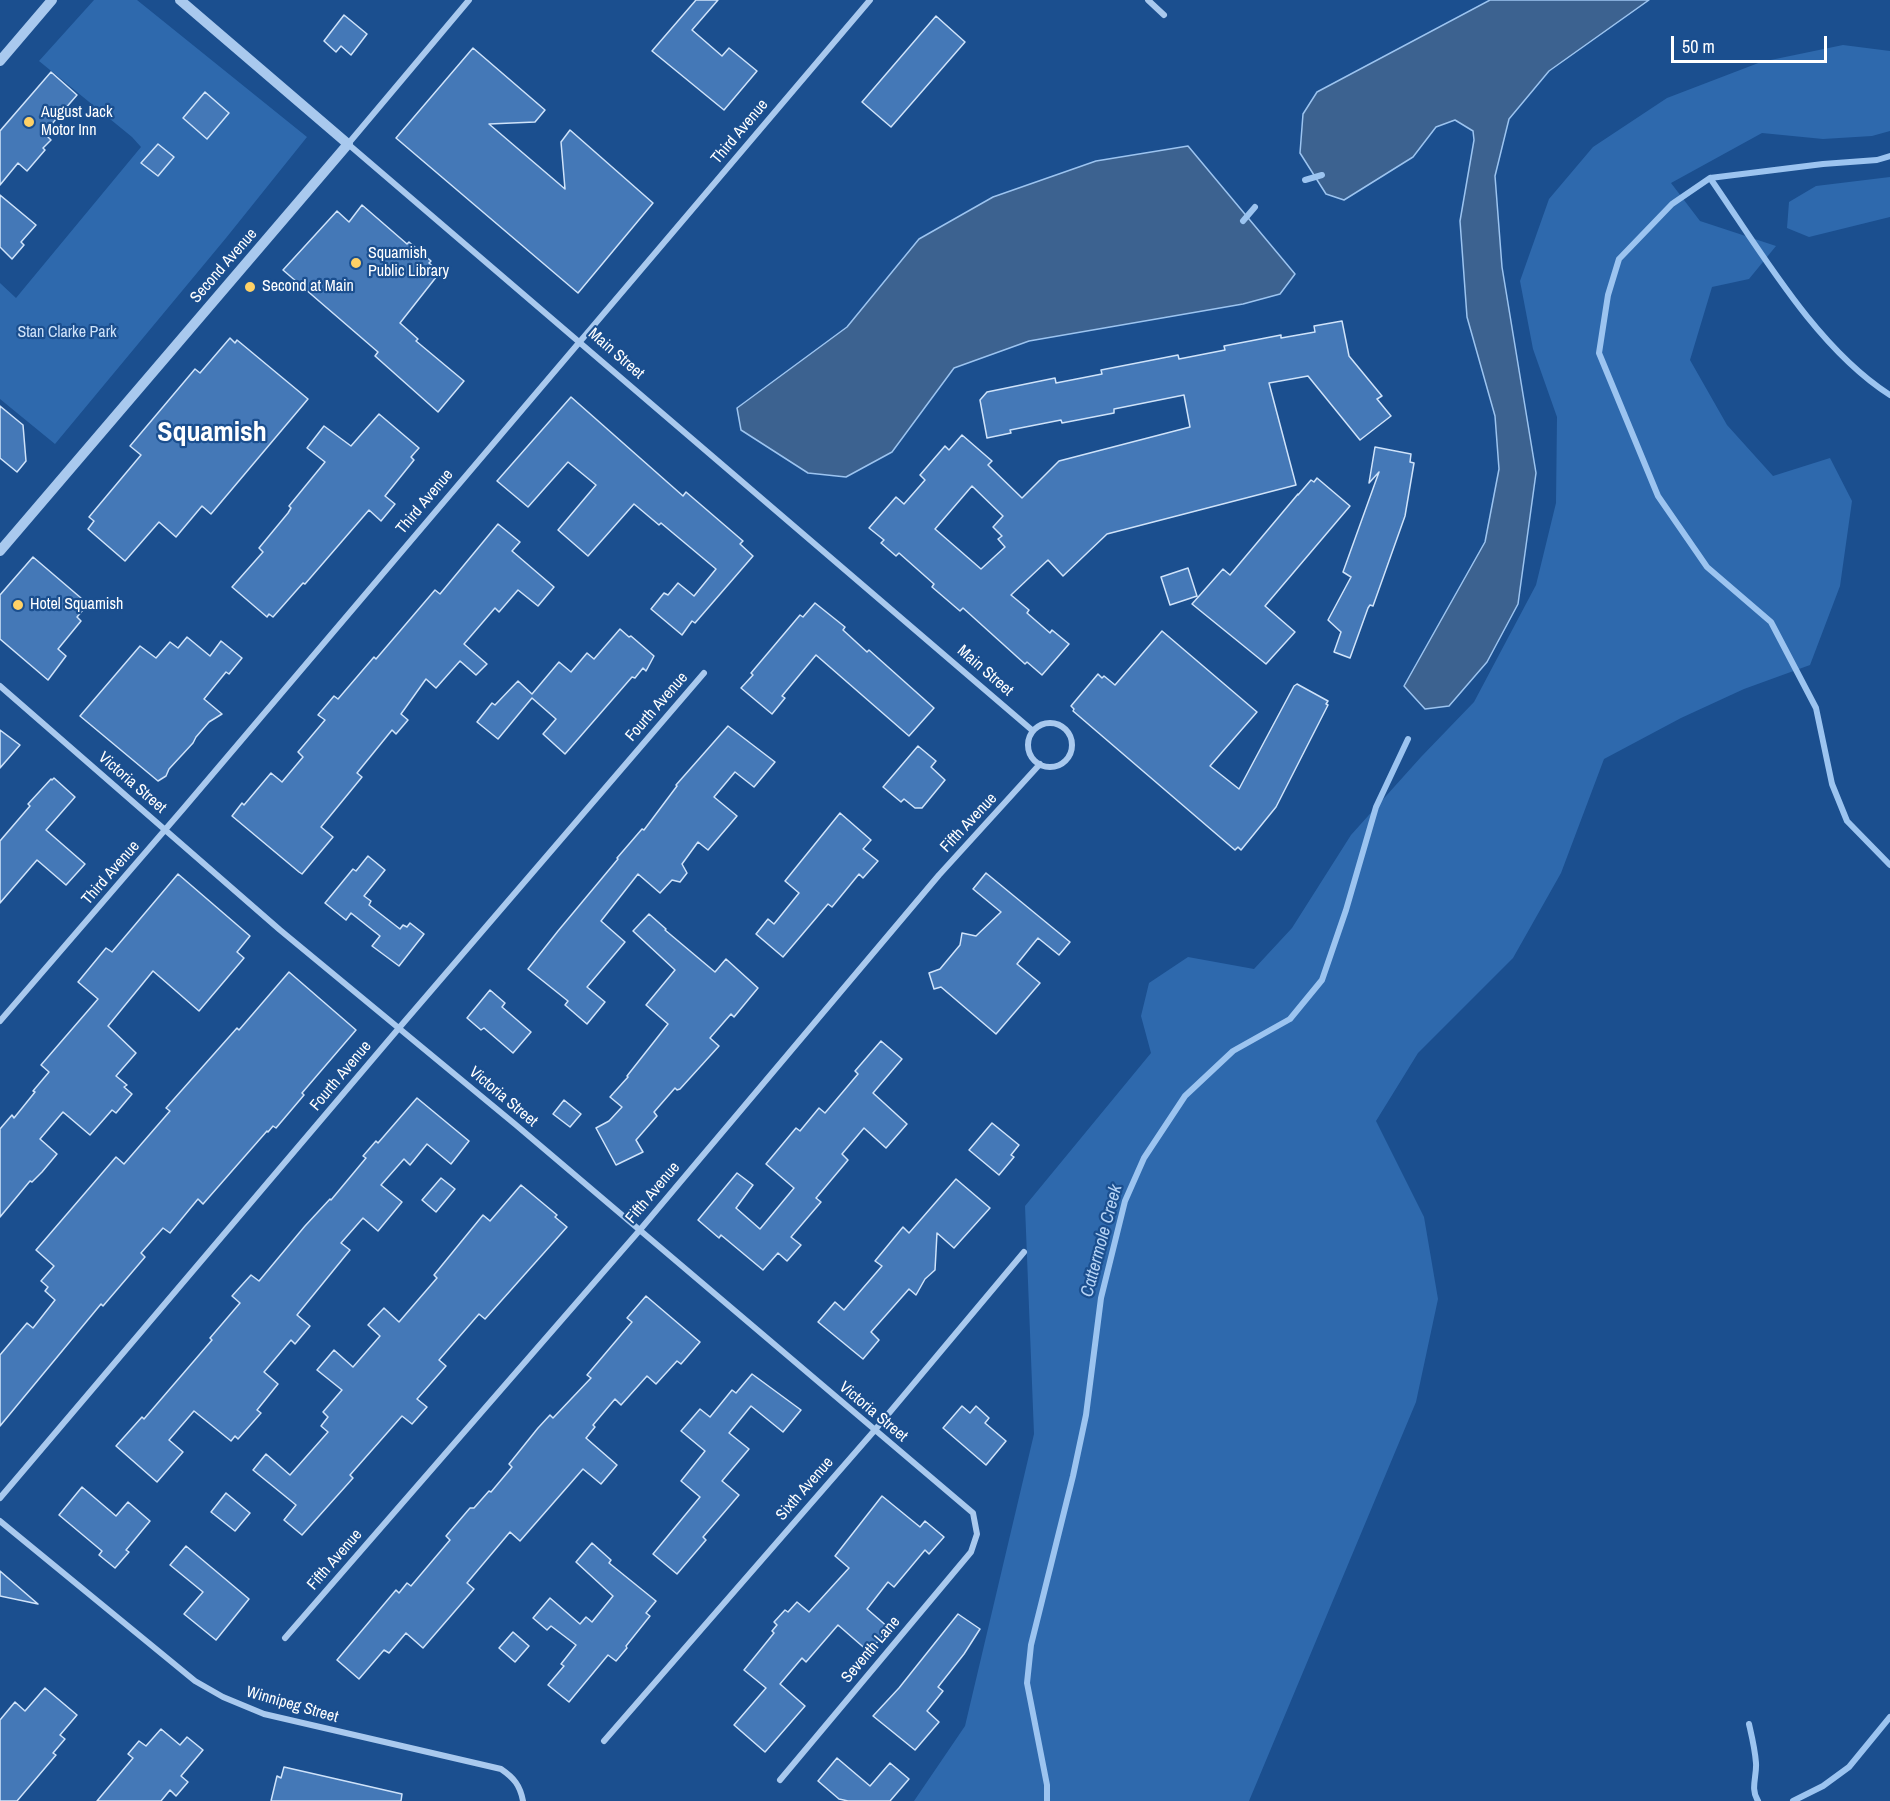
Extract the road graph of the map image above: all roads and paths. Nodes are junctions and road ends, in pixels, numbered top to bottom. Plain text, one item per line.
1 (52, 0) edge
2 (180, 0) edge
3 (469, 0) edge
4 (870, 0) edge
5 (1148, 0) edge
6 (1164, 15) dead end
7 (0, 61) edge
8 (348, 144) junction
9 (580, 343) junction
10 (0, 551) edge
11 (704, 673) dead end
12 (0, 687) edge
13 (1033, 731) junction
14 (1040, 764) junction
15 (165, 829) junction
16 (0, 1021) edge
17 (399, 1028) junction
18 (639, 1231) junction
19 (1024, 1252) dead end
20 (874, 1431) junction
21 (0, 1498) edge
22 (0, 1521) edge
23 (977, 1534) joint
24 (285, 1638) dead end
25 (604, 1741) dead end
26 (780, 1780) dead end
27 (523, 1801) edge

1 - 7 street
2 - 8 street, Main Street
3 - 8 street, Second Avenue
4 - 9 street, Third Avenue
5 - 6 street
8 - 9 street, Main Street
8 - 10 street, Second Avenue
9 - 13 street, Main Street
9 - 15 street, Third Avenue
11 - 17 street, Fourth Avenue
12 - 15 street, Victoria Street
13 - 14 street
13 - 14 street
14 - 18 street, Fifth Avenue
15 - 16 street, Third Avenue
15 - 17 street, Victoria Street
17 - 18 street, Victoria Street
17 - 21 street, Fourth Avenue
18 - 20 street, Victoria Street
18 - 24 street, Fifth Avenue
19 - 20 street, Sixth Avenue
20 - 23 street, Victoria Street
20 - 25 street, Sixth Avenue
22 - 27 street, Winnipeg Street
23 - 26 street, Seventh Lane

